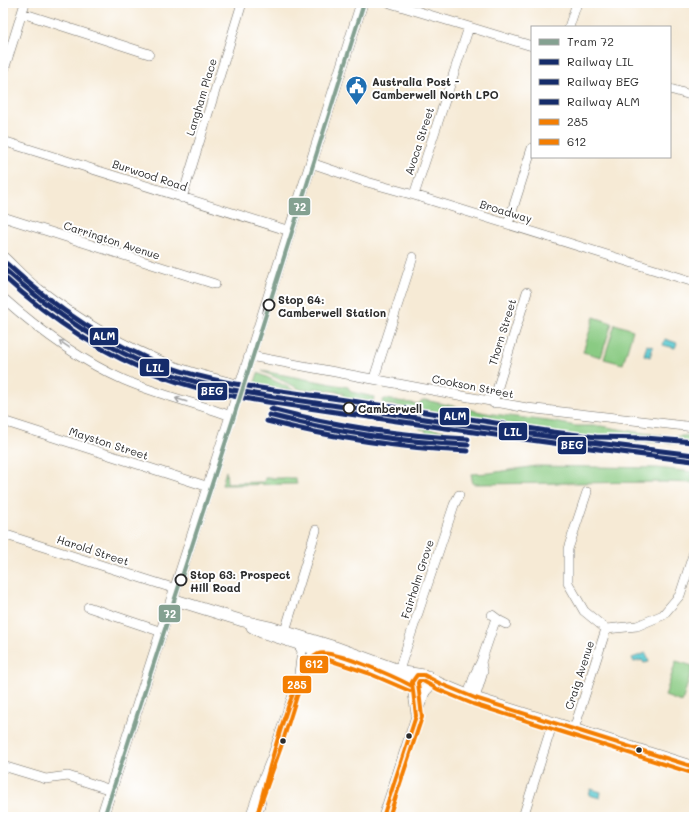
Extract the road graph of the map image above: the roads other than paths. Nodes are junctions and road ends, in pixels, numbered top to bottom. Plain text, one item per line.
1 (25, 3) edge
2 (242, 3) edge
3 (362, 3) edge
4 (390, 3) edge
5 (577, 3) edge
6 (22, 13) junction
7 (569, 26) edge
8 (469, 27) junction
9 (531, 46) edge
10 (149, 54) dead end
11 (3, 73) edge
12 (671, 89) edge
13 (694, 96) edge
14 (3, 141) edge
15 (531, 151) edge
16 (311, 163) junction
17 (414, 194) junction
18 (182, 198) junction
19 (3, 218) edge
20 (508, 224) junction
21 (290, 231) junction
22 (3, 256) edge
23 (413, 257) dead end
24 (694, 282) edge
25 (215, 284) dead end
26 (527, 292) dead end
27 (3, 298) edge
28 (250, 356) junction
29 (374, 378) junction
30 (241, 386) junction
31 (493, 403) junction
32 (232, 414) junction
33 (3, 421) edge
34 (694, 428) edge
35 (209, 487) junction
36 (587, 492) dead end
37 (459, 495) dead end
38 (316, 530) dead end
39 (3, 534) edge
40 (694, 552) edge
41 (174, 594) junction
42 (88, 607) dead end
43 (506, 624) dead end
44 (606, 629) junction
45 (162, 632) junction
46 (283, 635) junction
47 (299, 640) junction
48 (313, 649) junction
49 (327, 653) junction
50 (341, 653) junction
51 (308, 661) junction
52 (400, 675) junction
53 (423, 675) junction
54 (298, 680) junction
55 (412, 686) junction
56 (426, 689) junction
57 (472, 697) junction
58 (416, 716) junction
59 (553, 722) junction
60 (574, 729) junction
61 (3, 766) edge
62 (694, 767) edge
63 (111, 790) junction
64 (255, 814) edge
65 (102, 817) edge
66 (383, 817) edge
67 (523, 817) edge

1 - 6 street
2 - 18 street, Langham Place
3 - 16 main road
4 - 8 street
5 - 7 street
6 - 10 street
6 - 11 street
8 - 9 street
8 - 17 street, Avoca Street
12 - 13 street
14 - 18 street, Burwood Road
15 - 20 street
16 - 17 street, Broadway
16 - 21 main road
17 - 20 street, Broadway
18 - 21 street, Burwood Road
19 - 25 street, Carrington Avenue
20 - 24 street, Broadway
21 - 28 main road
22 - 30 street
23 - 29 street
26 - 31 street, Thorn Street
32 -> 27 street
28 - 29 street, Cookson Street
28 - 30 main road
29 - 31 street, Cookson Street
30 - 32 main road
31 - 34 street, Cookson Street
32 - 35 main road
33 - 35 street, Mayston Street
35 - 41 main road
36 - 44 street
37 - 52 street, Fairholm Grove
38 - 46 street
39 - 41 street, Harold Street
40 - 44 street
41 - 45 main road
41 - 46 main road
42 - 45 street
43 - 57 street
44 - 60 street, Craig Avenue
45 - 63 main road
46 - 47 main road
47 - 48 main road
47 - 50 main road
47 - 54 street
48 - 49 main road
48 - 51 street
49 - 50 main road
49 - 51 street
50 - 52 main road
51 - 54 street
52 - 53 main road
52 - 55 main road
53 - 55 main road
53 - 56 main road
53 - 57 main road
54 - 64 street
55 - 56 main road
55 - 58 street
56 - 57 main road
56 - 58 street
57 - 59 main road
58 - 66 street
59 - 60 main road
59 - 67 street
60 - 62 main road
61 - 63 street
63 - 65 main road

